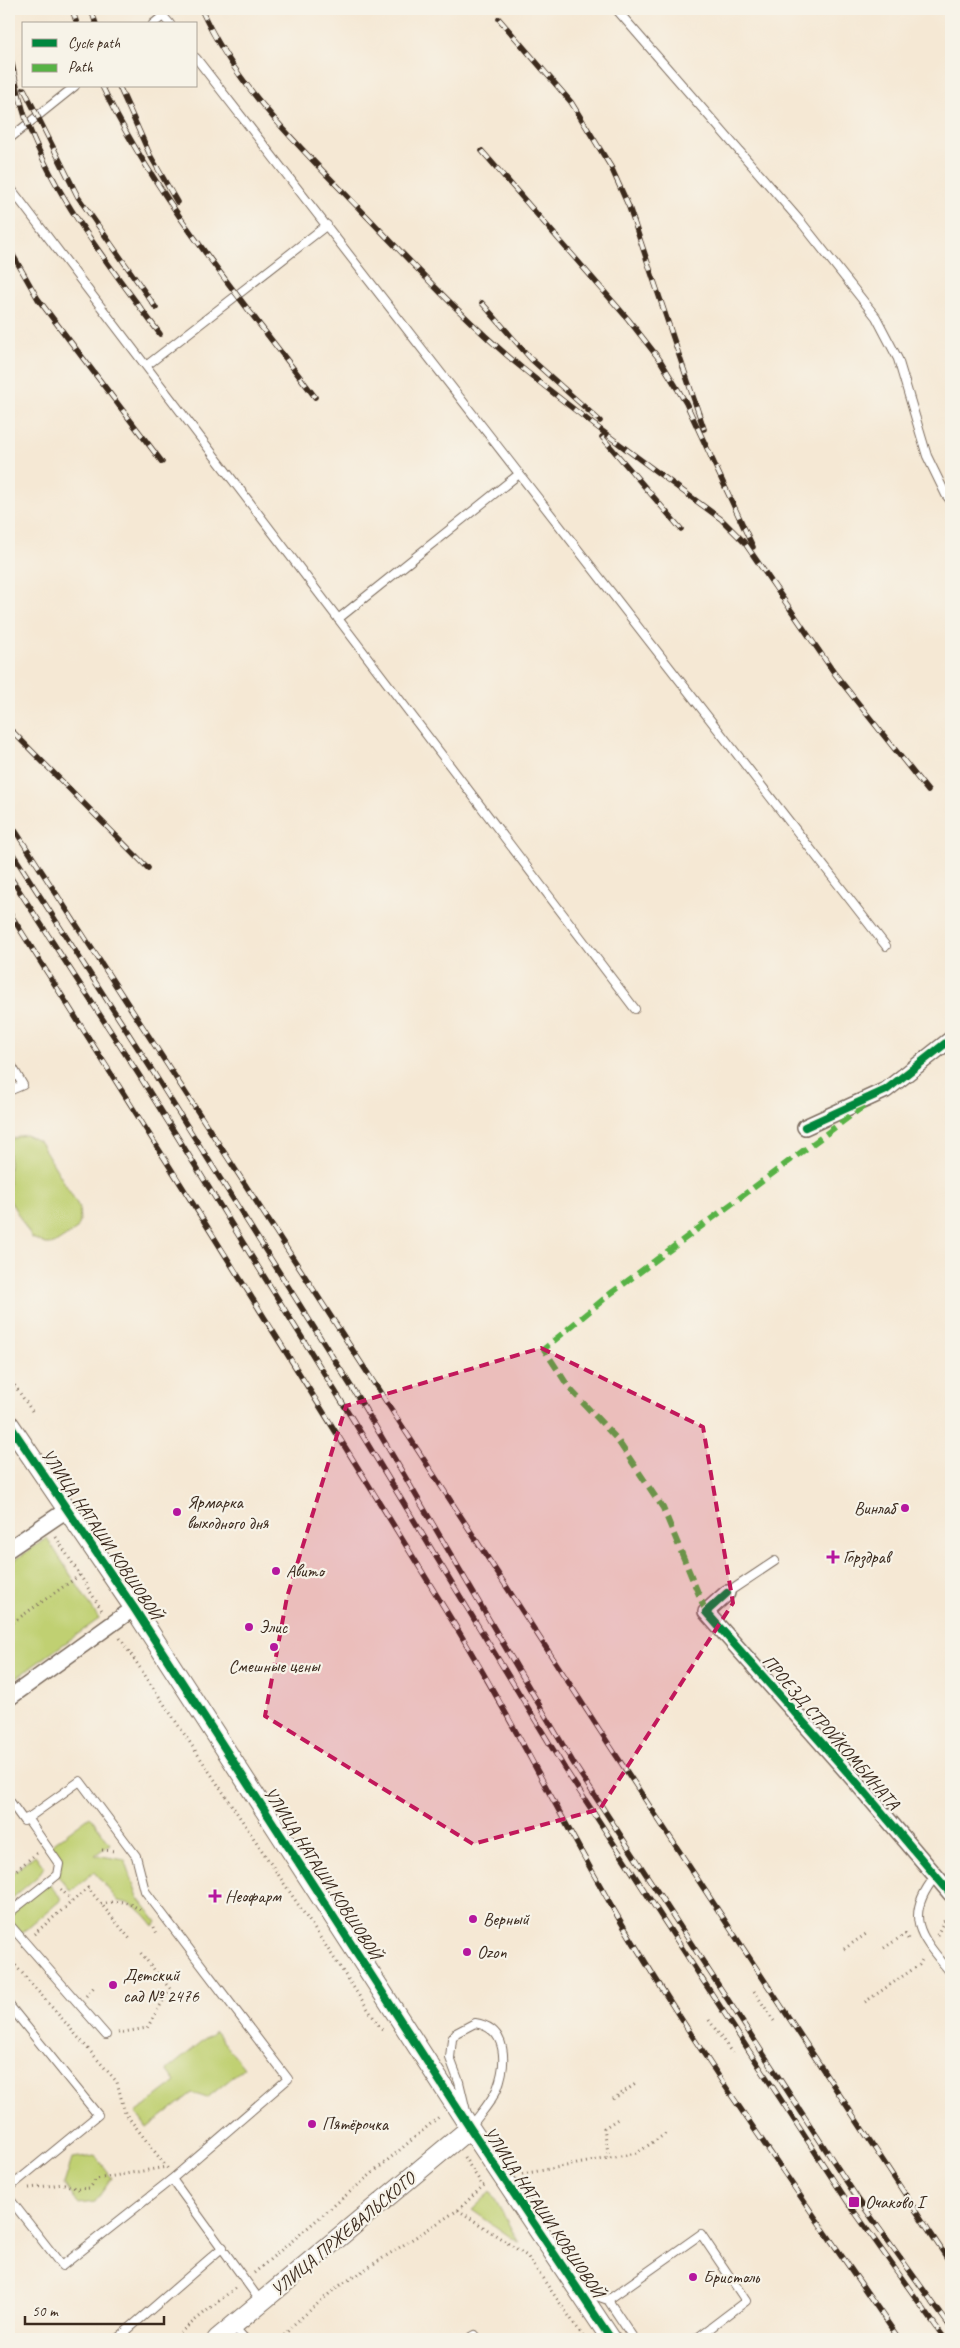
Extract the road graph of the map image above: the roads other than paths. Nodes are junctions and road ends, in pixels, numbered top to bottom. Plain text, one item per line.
1 (616, 9) edge
2 (165, 12) edge
3 (155, 22) edge
4 (198, 61) edge
5 (72, 88) edge
6 (9, 139) edge
7 (9, 186) edge
8 (327, 225) junction
9 (146, 366) junction
10 (519, 474) junction
11 (951, 501) edge
12 (338, 619) junction
13 (886, 946) dead end
14 (634, 1009) dead end
15 (951, 1039) edge
16 (9, 1061) edge
17 (9, 1091) edge
18 (806, 1127) dead end
19 (9, 1424) edge
20 (68, 1509) junction
21 (9, 1549) edge
22 (775, 1561) dead end
23 (727, 1593) joint
24 (134, 1608) junction
25 (9, 1698) edge
26 (9, 1800) edge
27 (27, 1818) junction
28 (935, 1877) junction
29 (951, 1894) edge
30 (9, 1912) edge
31 (9, 1924) edge
32 (951, 1973) edge
33 (9, 2005) edge
34 (106, 2036) road end
35 (470, 2128) junction
36 (172, 2179) junction
37 (9, 2188) edge
38 (9, 2198) edge
39 (223, 2248) junction
40 (578, 2290) junction
41 (608, 2300) junction
42 (261, 2302) junction
43 (239, 2332) edge
44 (116, 2339) edge
45 (217, 2339) edge
46 (468, 2339) edge
47 (478, 2339) edge
48 (611, 2339) edge
49 (634, 2339) edge
50 (696, 2339) edge

1 - 11 lane
2 - 3 lane
4 - 8 lane
5 - 6 lane
7 - 9 lane
8 - 9 lane
8 - 10 lane
9 - 12 lane
10 - 12 lane
10 - 13 lane
12 - 14 lane
15 - 18 street
16 - 17 lane
19 - 20 street, УЛИЦА НАТАШИ КОВШОВОЙ
20 - 21 street
20 - 24 street, УЛИЦА НАТАШИ КОВШОВОЙ
22 - 23 lane
23 - 28 street, ПРОЕЗД СТРОЙКОМБИНАТА
24 - 25 street
24 - 35 street, УЛИЦА НАТАШИ КОВШОВОЙ
26 - 27 lane
27 - 30 lane
27 - 36 lane
28 - 29 street, ПРОЕЗД СТРОЙКОМБИНАТА
28 - 32 lane
31 - 34 lane
33 - 37 lane
35 - 35 lane
35 - 40 street, УЛИЦА НАТАШИ КОВШОВОЙ
35 - 42 street, УЛИЦА ПРЖЕВАЛЬСКОГО
36 - 38 lane
36 - 39 lane
39 - 42 lane
39 - 44 lane
40 - 41 lane
40 - 48 street, УЛИЦА НАТАШИ КОВШОВОЙ
41 - 49 lane
41 - 50 lane
42 - 43 street, УЛИЦА ПРЖЕВАЛЬСКОГО
43 - 45 street, УЛИЦА ПРЖЕВАЛЬСКОГО
46 - 47 lane

